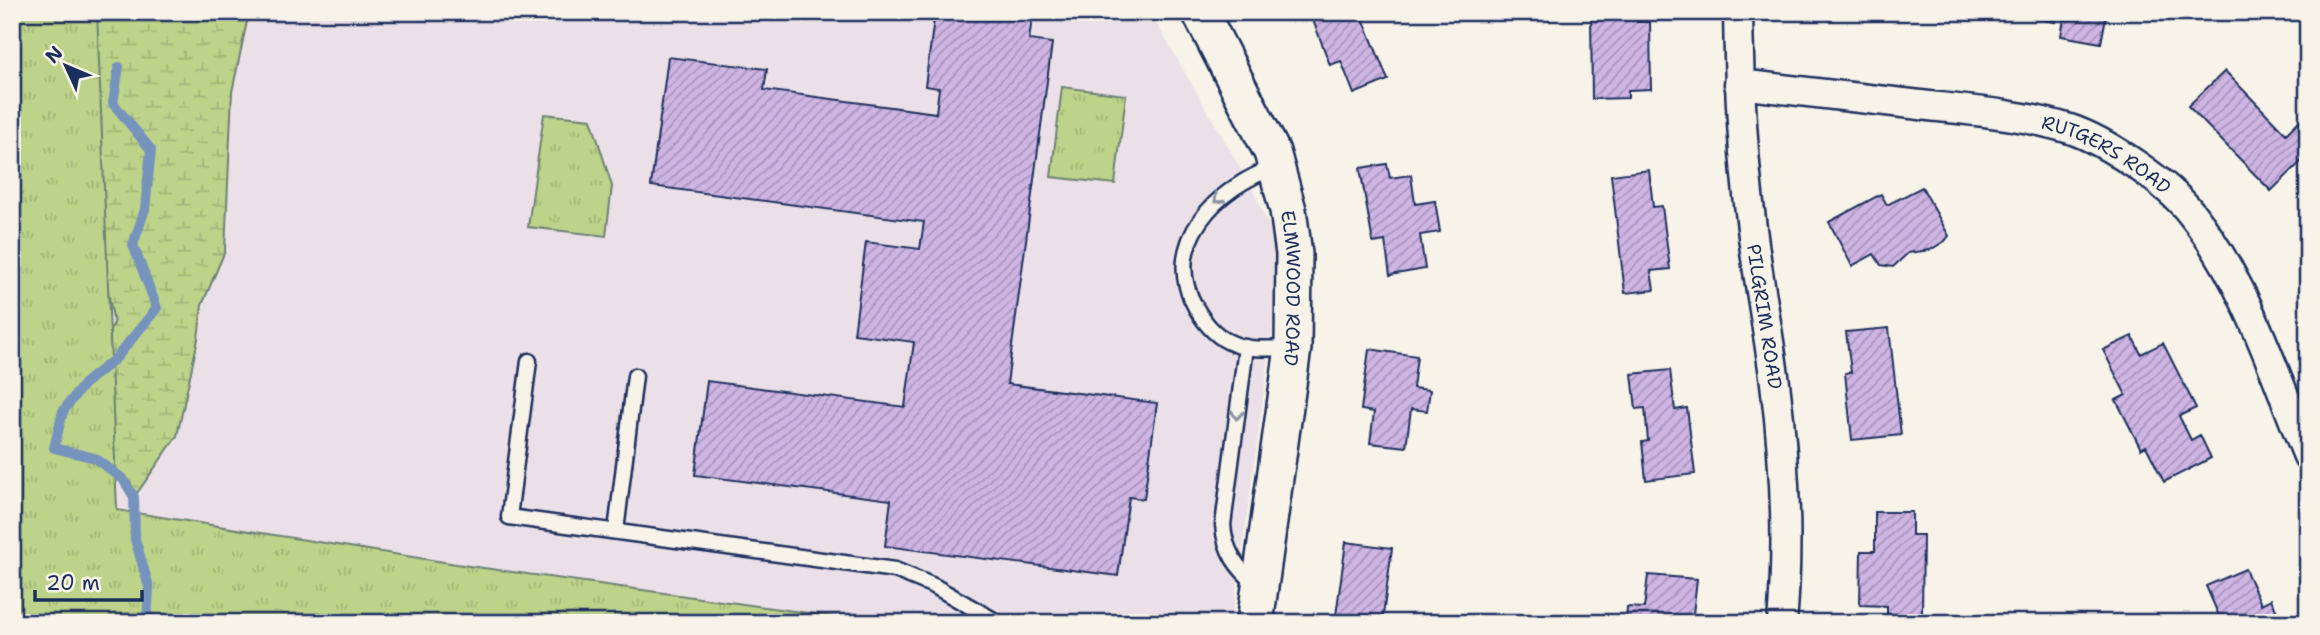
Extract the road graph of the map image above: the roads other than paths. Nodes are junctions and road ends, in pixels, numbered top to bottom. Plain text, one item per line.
1 (1200, 12) edge
2 (1738, 12) edge
3 (1739, 84) junction
4 (1277, 166) junction
5 (1246, 347) junction
6 (1293, 348) junction
7 (529, 361) dead end
8 (635, 376) dead end
9 (2308, 456) edge
10 (616, 531) junction
11 (1259, 588) junction
12 (999, 623) edge
13 (1255, 623) edge
14 (1782, 623) edge

1 - 4 street, ELMWOOD ROAD
2 - 3 street, PILGRIM ROAD
3 - 9 street, RUTGERS ROAD
3 - 14 street, PILGRIM ROAD
4 -> 5 lane
4 - 6 street, ELMWOOD ROAD
5 - 6 lane
5 -> 11 lane
6 - 11 street, ELMWOOD ROAD
7 - 10 lane
8 - 10 lane
10 - 12 lane
11 - 13 street, ELMWOOD ROAD

